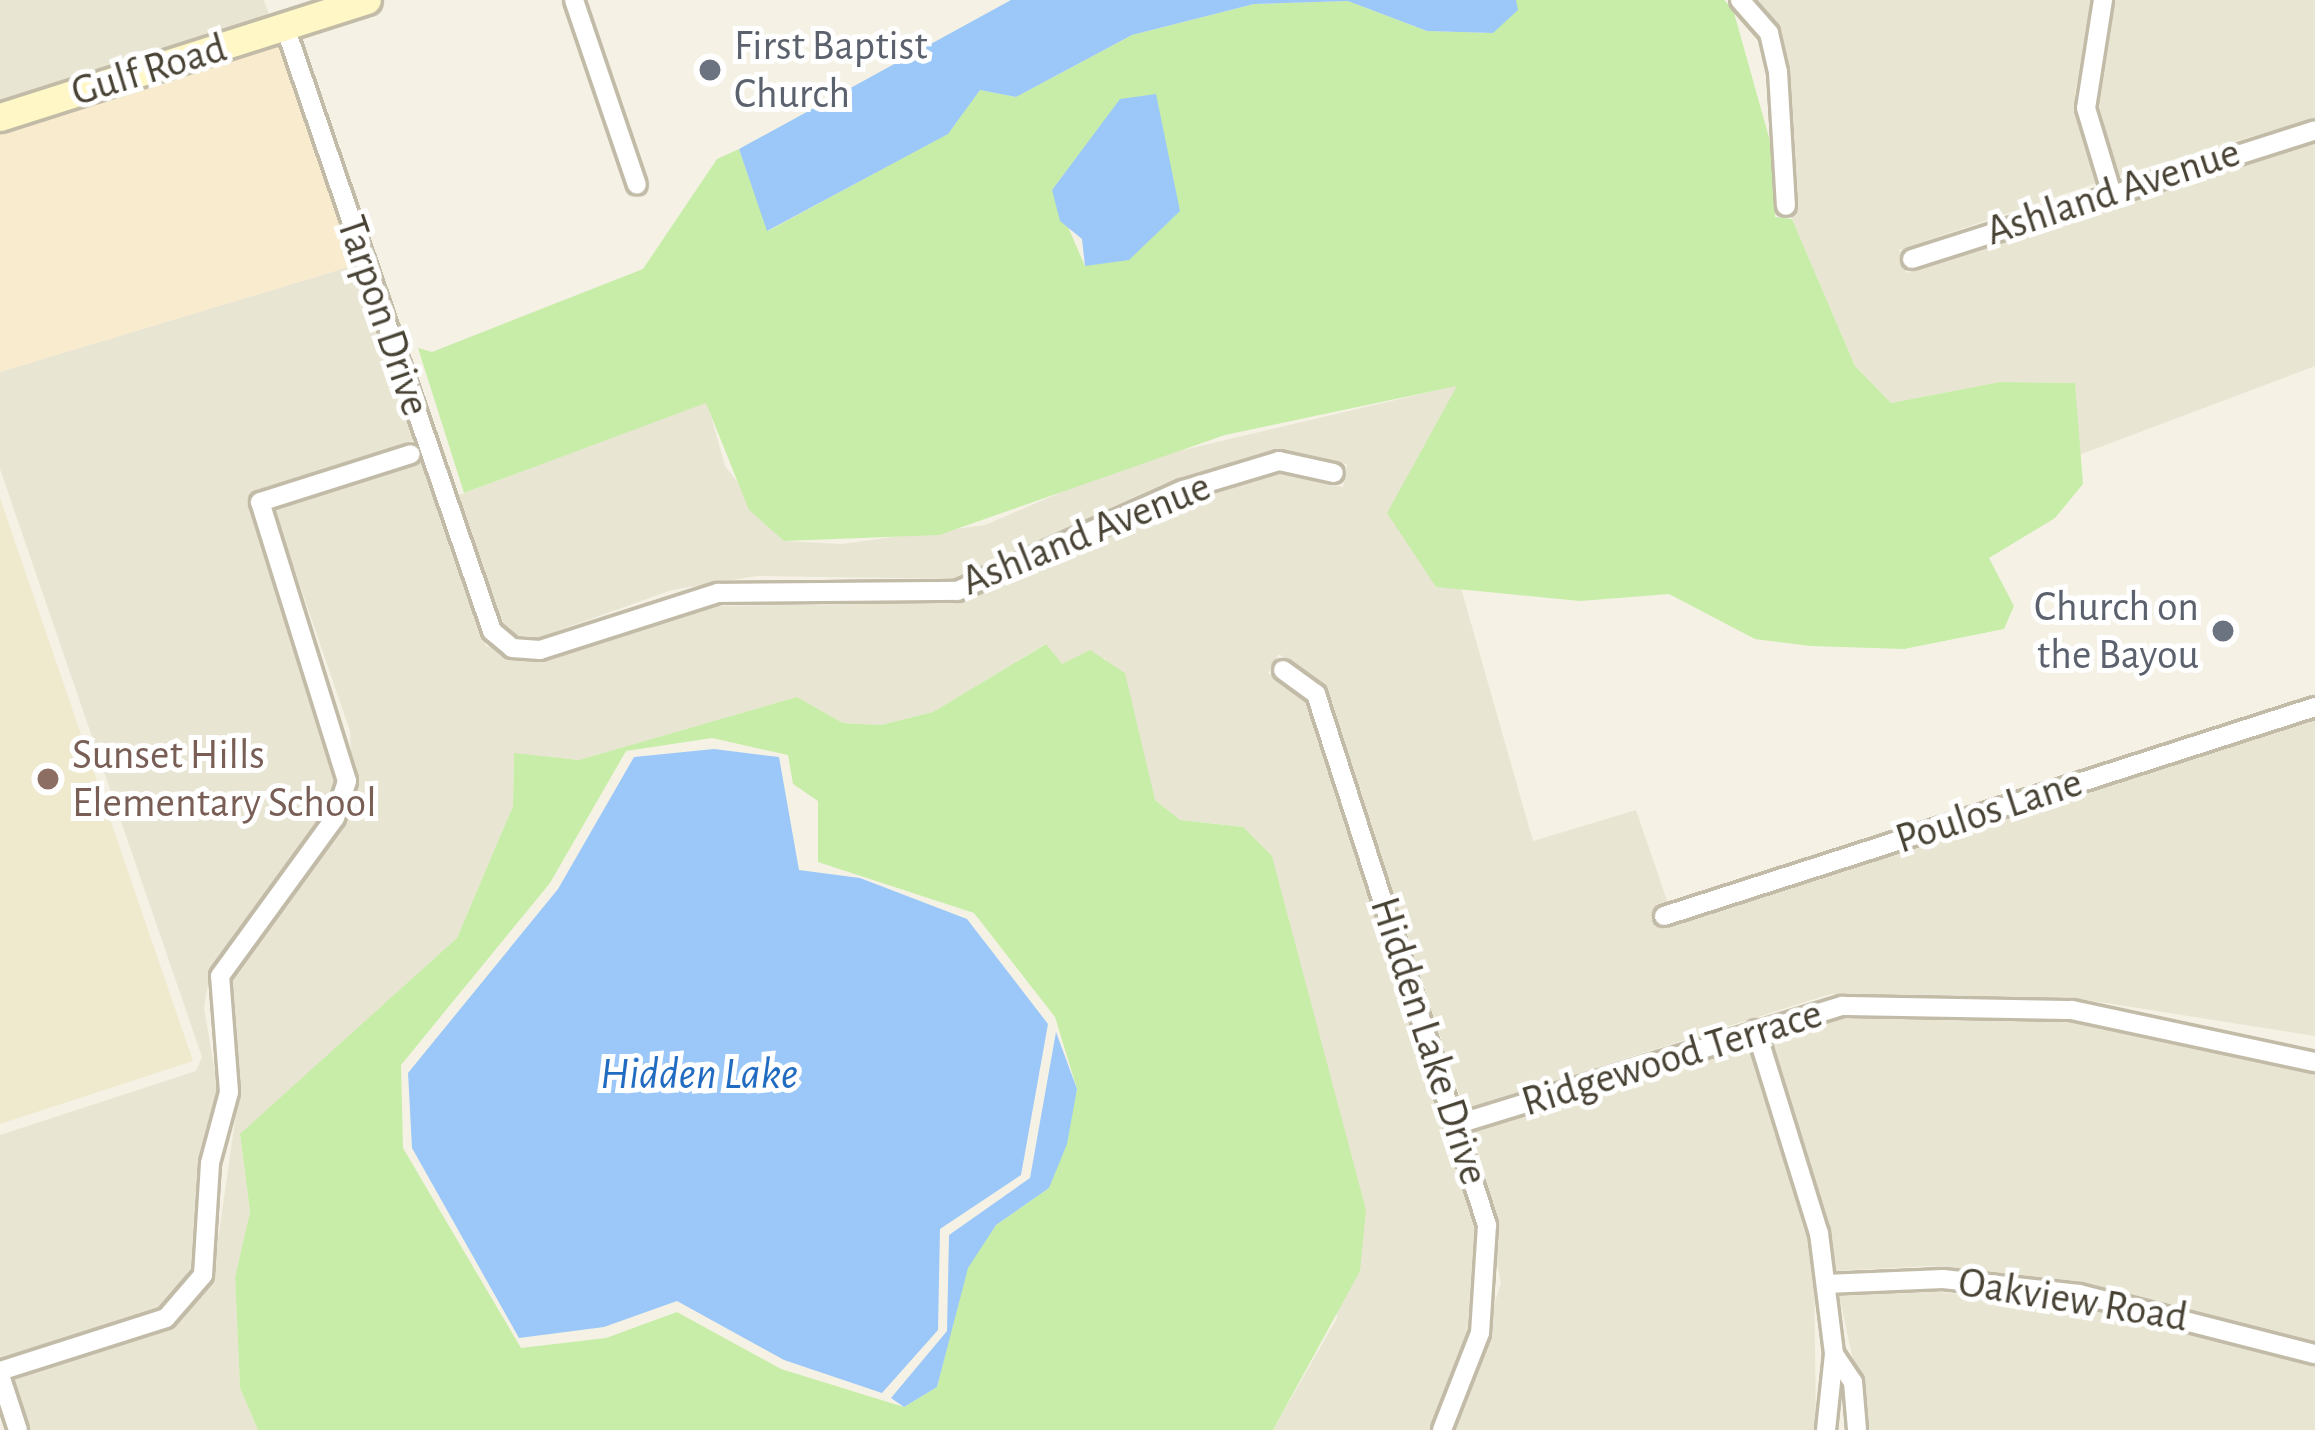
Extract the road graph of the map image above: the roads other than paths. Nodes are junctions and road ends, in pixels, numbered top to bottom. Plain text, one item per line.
1 (367, 0) edge
2 (574, 0) edge
3 (1740, 0) edge
4 (2103, 0) edge
5 (280, 14) edge
6 (0, 117) edge
7 (2315, 130) edge
8 (637, 185) dead end
9 (2110, 191) junction
10 (1786, 206) dead end
11 (1912, 259) dead end
12 (412, 454) dead end
13 (1334, 472) dead end
14 (492, 631) joint
15 (1283, 670) dead end
16 (2315, 706) edge
17 (1664, 916) dead end
18 (1756, 1030) junction
19 (2315, 1062) edge
20 (1458, 1124) junction
21 (1826, 1283) junction
22 (1834, 1354) junction
23 (2315, 1354) edge
24 (0, 1373) edge
25 (18, 1430) edge
26 (1442, 1430) edge
27 (1826, 1430) edge
28 (1857, 1430) edge

1 - 5 street, Gulf Road
2 - 8 street
3 - 10 street
4 - 9 street
5 - 6 street, Gulf Road
5 - 14 street, Tarpon Drive
7 - 9 street, Ashland Avenue
9 - 11 street, Ashland Avenue
12 - 24 street
13 - 14 street, Ashland Avenue
15 - 20 street, Hidden Lake Drive
16 - 17 street, Poulos Lane
18 - 19 street, Ridgewood Terrace
18 - 20 street, Ridgewood Terrace
18 - 21 street
20 - 26 street, Hidden Lake Drive
21 - 22 street
21 - 23 street, Oakview Road
22 - 27 street
22 - 28 street
24 - 25 street

